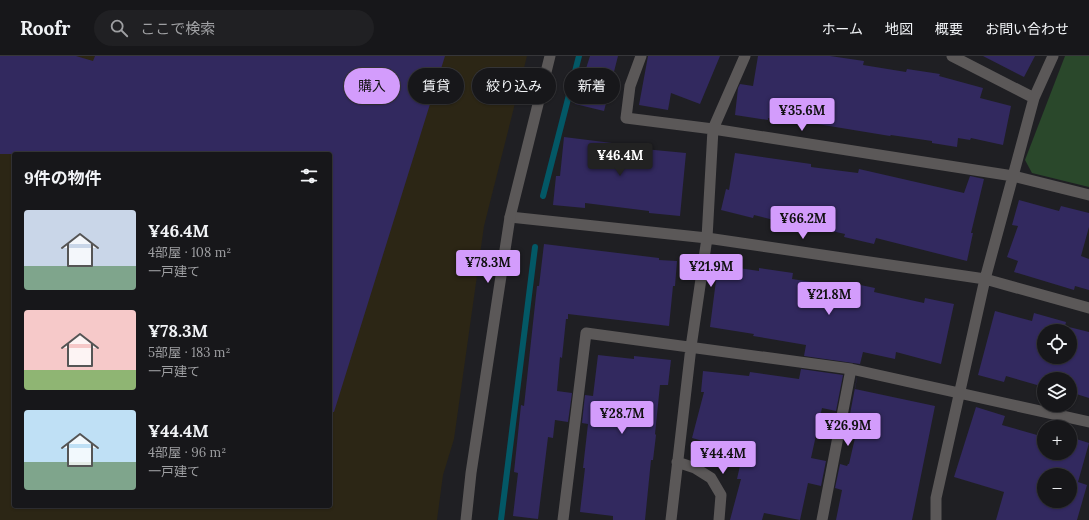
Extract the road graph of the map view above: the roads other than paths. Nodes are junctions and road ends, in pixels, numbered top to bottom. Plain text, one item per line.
1 (550, 56) edge
2 (641, 56) edge
3 (745, 56) edge
4 (952, 56) edge
5 (1053, 56) edge
6 (1034, 98) junction
7 (713, 129) junction
8 (1013, 176) junction
9 (1089, 195) edge
10 (510, 217) junction
11 (707, 238) junction
12 (985, 279) junction
13 (1089, 308) edge
14 (691, 346) junction
15 (851, 369) junction
16 (959, 393) junction
17 (1089, 422) edge
18 (677, 462) junction
19 (466, 520) edge
20 (563, 520) edge
21 (671, 520) edge
22 (719, 520) edge
23 (822, 520) edge
24 (936, 520) edge

1 - 10 street
2 - 7 street
3 - 7 street
4 - 6 street
5 - 6 street
6 - 8 street
7 - 8 street
7 - 11 street
8 - 9 street
8 - 12 street
10 - 11 street
10 - 19 street
11 - 12 street
11 - 14 street
12 - 13 street
12 - 16 street
14 - 15 street
14 - 18 street
14 - 20 street
15 - 16 street
15 - 23 street
16 - 17 street
16 - 24 street
18 - 21 street
18 - 22 street

